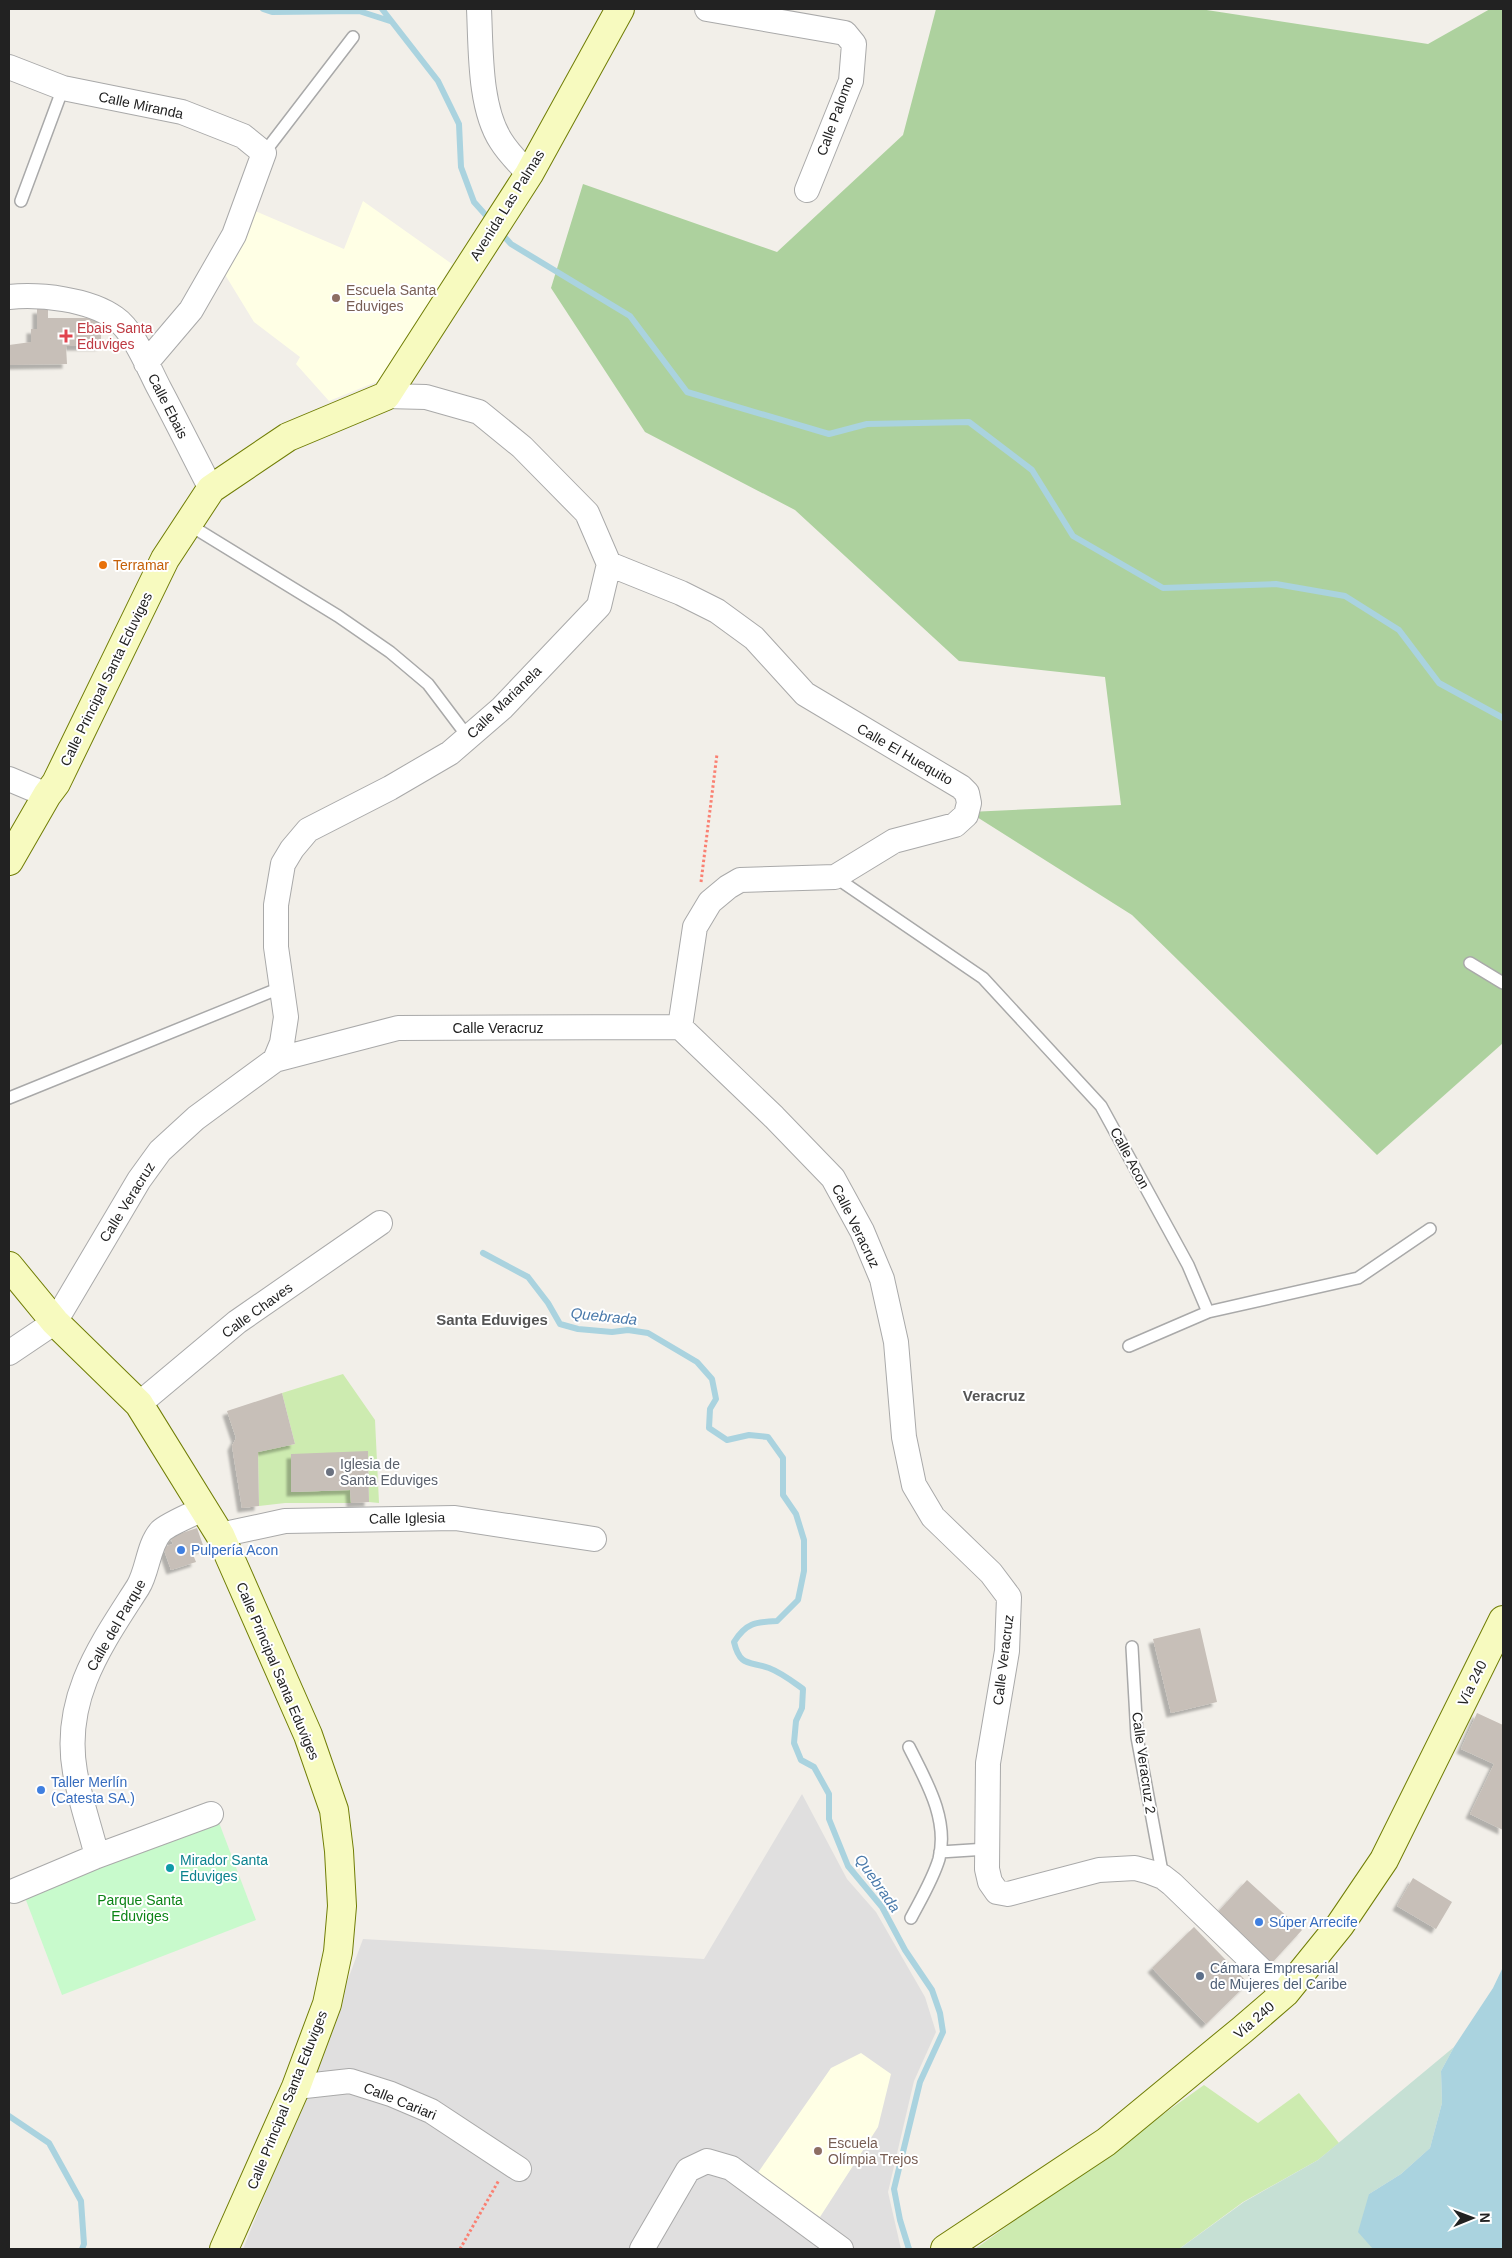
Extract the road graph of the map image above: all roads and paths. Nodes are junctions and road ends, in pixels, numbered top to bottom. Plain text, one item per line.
1 (479, 9) edge
2 (620, 9) edge
3 (707, 9) edge
4 (353, 37) dead end
5 (9, 67) edge
6 (63, 88) junction
7 (264, 153) junction
8 (529, 174) junction
9 (807, 190) dead end
10 (21, 202) dead end
11 (9, 297) edge
12 (146, 363) junction
13 (386, 396) junction
14 (211, 489) junction
15 (188, 524) junction
16 (609, 564) junction
17 (468, 737) junction
18 (717, 754) dead end
19 (9, 779) edge
20 (47, 795) junction
21 (9, 861) edge
22 (835, 877) junction
23 (700, 889) dead end
24 (1470, 964) dead end
25 (1503, 983) edge
26 (280, 988) junction
27 (680, 1027) junction
28 (274, 1060) junction
29 (9, 1098) edge
30 (380, 1222) dead end
31 (1430, 1229) dead end
32 (9, 1266) edge
33 (1208, 1312) junction
34 (55, 1322) junction
35 (1129, 1346) dead end
36 (9, 1353) edge
37 (139, 1404) junction
38 (205, 1508) junction
39 (220, 1535) junction
40 (594, 1540) dead end
41 (1503, 1620) edge
42 (1132, 1648) dead end
43 (909, 1747) dead end
44 (211, 1814) dead end
45 (987, 1849) junction
46 (940, 1852) junction
47 (97, 1856) junction
48 (1163, 1877) junction
49 (14, 1891) dead end
50 (911, 1918) dead end
51 (1284, 1993) junction
52 (296, 2087) junction
53 (514, 2166) joint
54 (224, 2249) edge
55 (460, 2249) edge
56 (642, 2249) edge
57 (841, 2249) edge
58 (945, 2249) edge

1 - 8 street
2 - 8 street, Avenida Las Palmas
3 - 9 street, Calle Palomo
4 - 7 lane
5 - 6 street, Calle Miranda
6 - 7 street, Calle Miranda
6 - 10 lane
7 - 12 street
8 - 13 street, Avenida Las Palmas
11 - 12 street, Calle Ebais
12 - 14 street, Calle Ebais
13 - 14 street, Calle Principal Santa Eduviges
13 - 16 street
14 - 15 street, Calle Principal Santa Eduviges
15 - 17 lane
15 - 20 street, Calle Principal Santa Eduviges
16 - 17 street, Calle Marianela
16 - 22 street, Calle El Huequito
17 - 26 street, Calle Marianela
18 - 23 path
19 - 20 street
20 - 21 street, Calle Principal Santa Eduviges
22 - 27 street, Calle El Huequito
22 - 33 lane, Calle Acon
24 - 25 lane
26 - 28 street, Calle Marianela
26 - 29 lane
27 - 28 street, Calle Veracruz
27 - 45 street, Calle Veracruz
28 - 34 street, Calle Veracruz
30 - 37 street, Calle Chaves
31 - 33 lane
32 - 34 street, Calle Principal Santa Eduviges
33 - 35 lane
34 - 36 street
34 - 37 street, Calle Principal Santa Eduviges
37 - 38 street, Calle Principal Santa Eduviges
38 - 39 street, Calle Principal Santa Eduviges
38 - 47 street, Calle del Parque
39 - 40 street, Calle Iglesia
39 - 52 street, Calle Principal Santa Eduviges
41 - 51 street, Vía 240
42 - 48 lane, Calle Veracruz 2
43 - 46 lane
44 - 47 street
45 - 46 lane
45 - 48 street, Calle Veracruz
46 - 50 lane
47 - 49 street
48 - 51 street, Calle Veracruz
51 - 58 street, Vía 240
52 - 53 street, Calle Cariari
52 - 54 street, Calle Principal Santa Eduviges
53 - 55 path
56 - 57 street

